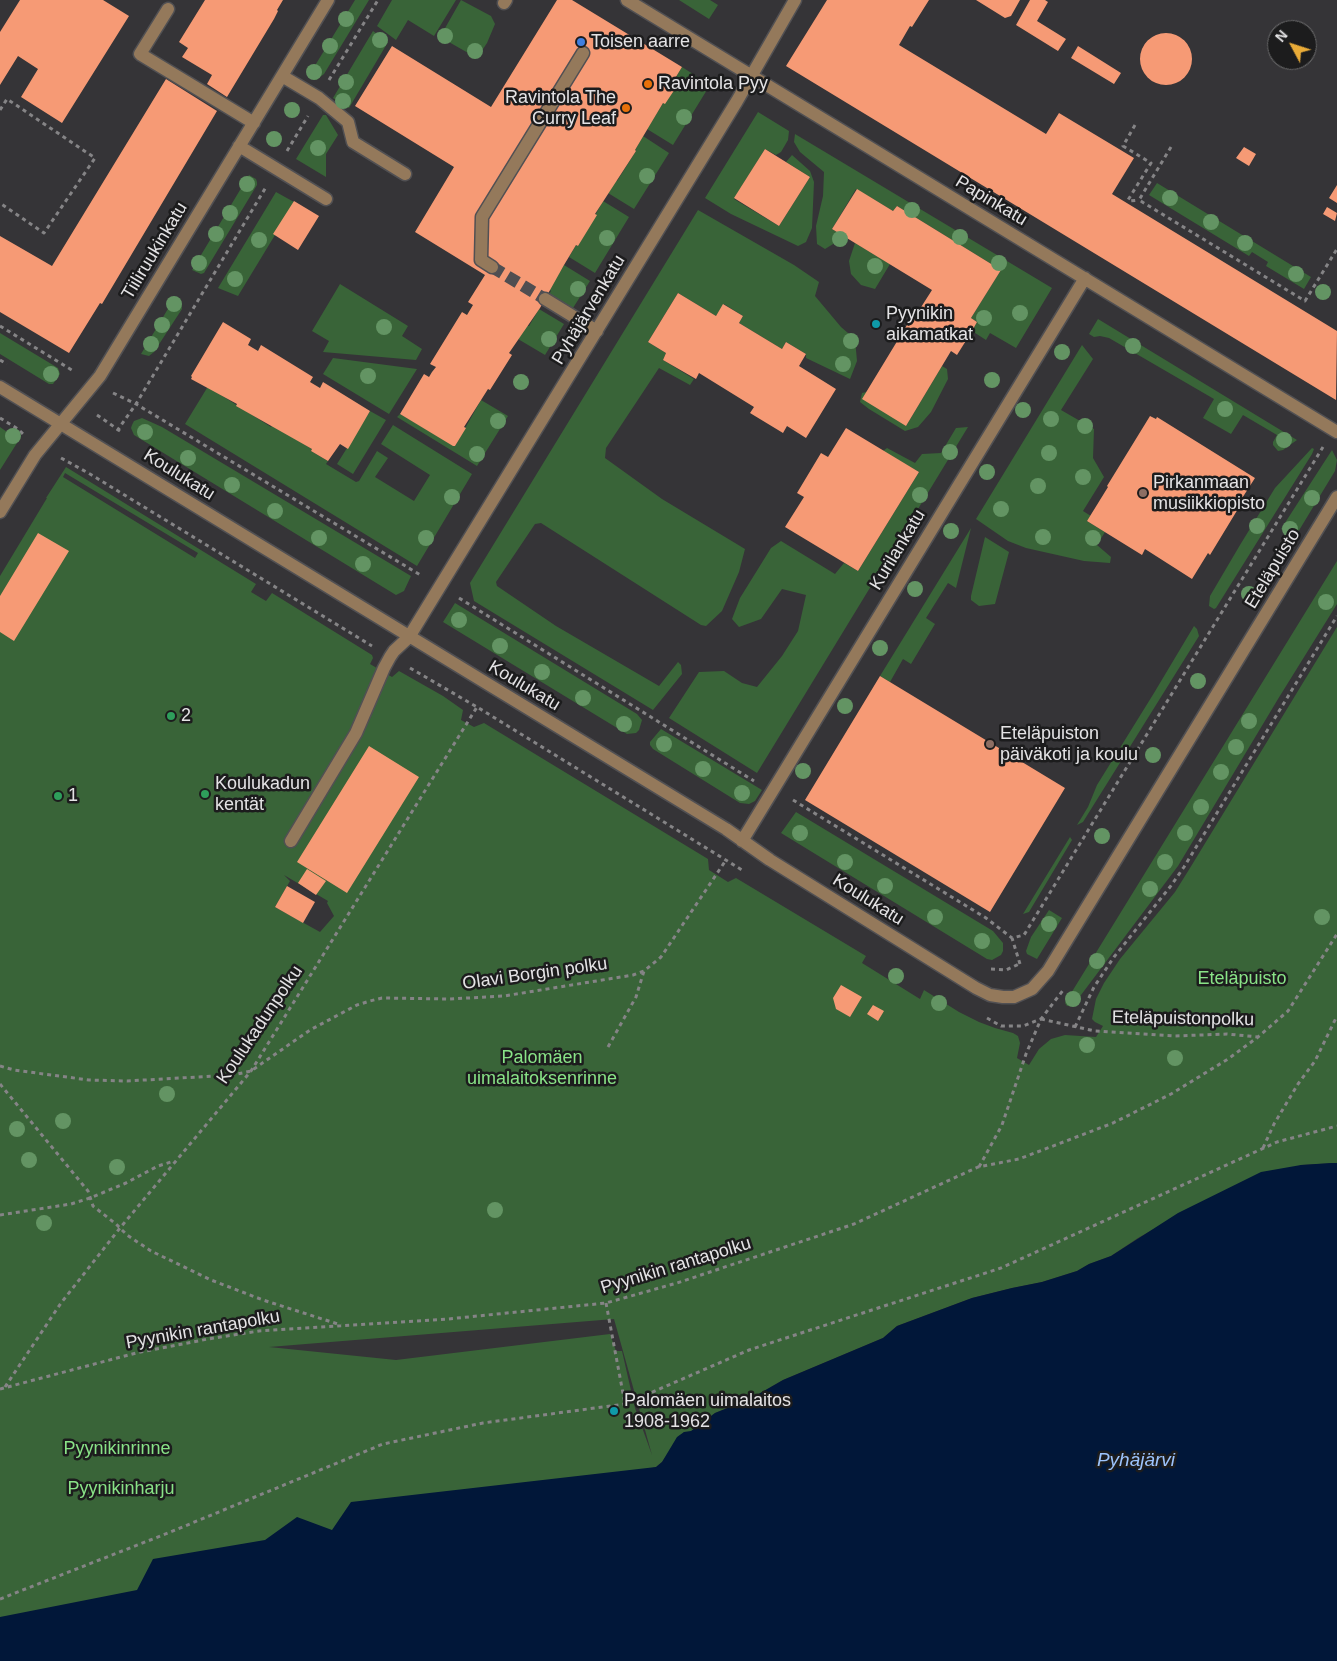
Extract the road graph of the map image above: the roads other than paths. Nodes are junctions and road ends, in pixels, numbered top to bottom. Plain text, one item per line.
1 (328, 0) edge
2 (627, 0) edge
3 (795, 0) edge
4 (168, 9) dead end
5 (583, 53) dead end
6 (282, 76) junction
7 (751, 76) junction
8 (254, 123) junction
9 (239, 146) junction
10 (406, 174) dead end
11 (326, 199) dead end
12 (492, 267) tunnel mouth
13 (1085, 278) junction
14 (545, 300) tunnel mouth
15 (597, 331) junction
16 (0, 387) edge
17 (60, 423) junction
18 (1336, 431) edge
19 (1337, 498) edge
20 (0, 512) edge
21 (409, 637) junction
22 (291, 841) dead end
23 (742, 841) junction
24 (1032, 989) joint

1 - 6 street, Tiiliruukinkatu
2 - 7 street, Papinkatu
3 - 7 street, Pyhäjärvenkatu
4 - 8 street
5 - 12 street
6 - 8 street, Tiiliruukinkatu
6 - 10 street
7 - 13 street, Papinkatu
7 - 15 street, Pyhäjärvenkatu
8 - 9 street, Tiiliruukinkatu
9 - 11 street
9 - 17 street, Tiiliruukinkatu
13 - 18 street, Papinkatu
13 - 23 street, Kurilankatu
14 - 15 street
15 - 21 street, Pyhäjärvenkatu
16 - 17 street, Koulukatu
17 - 20 street, Tiiliruukinkatu
17 - 21 street, Koulukatu
19 - 24 street, Eteläpuisto
21 - 22 street, Pyhäjärvenkatu
21 - 23 street, Koulukatu
23 - 24 street, Koulukatu

